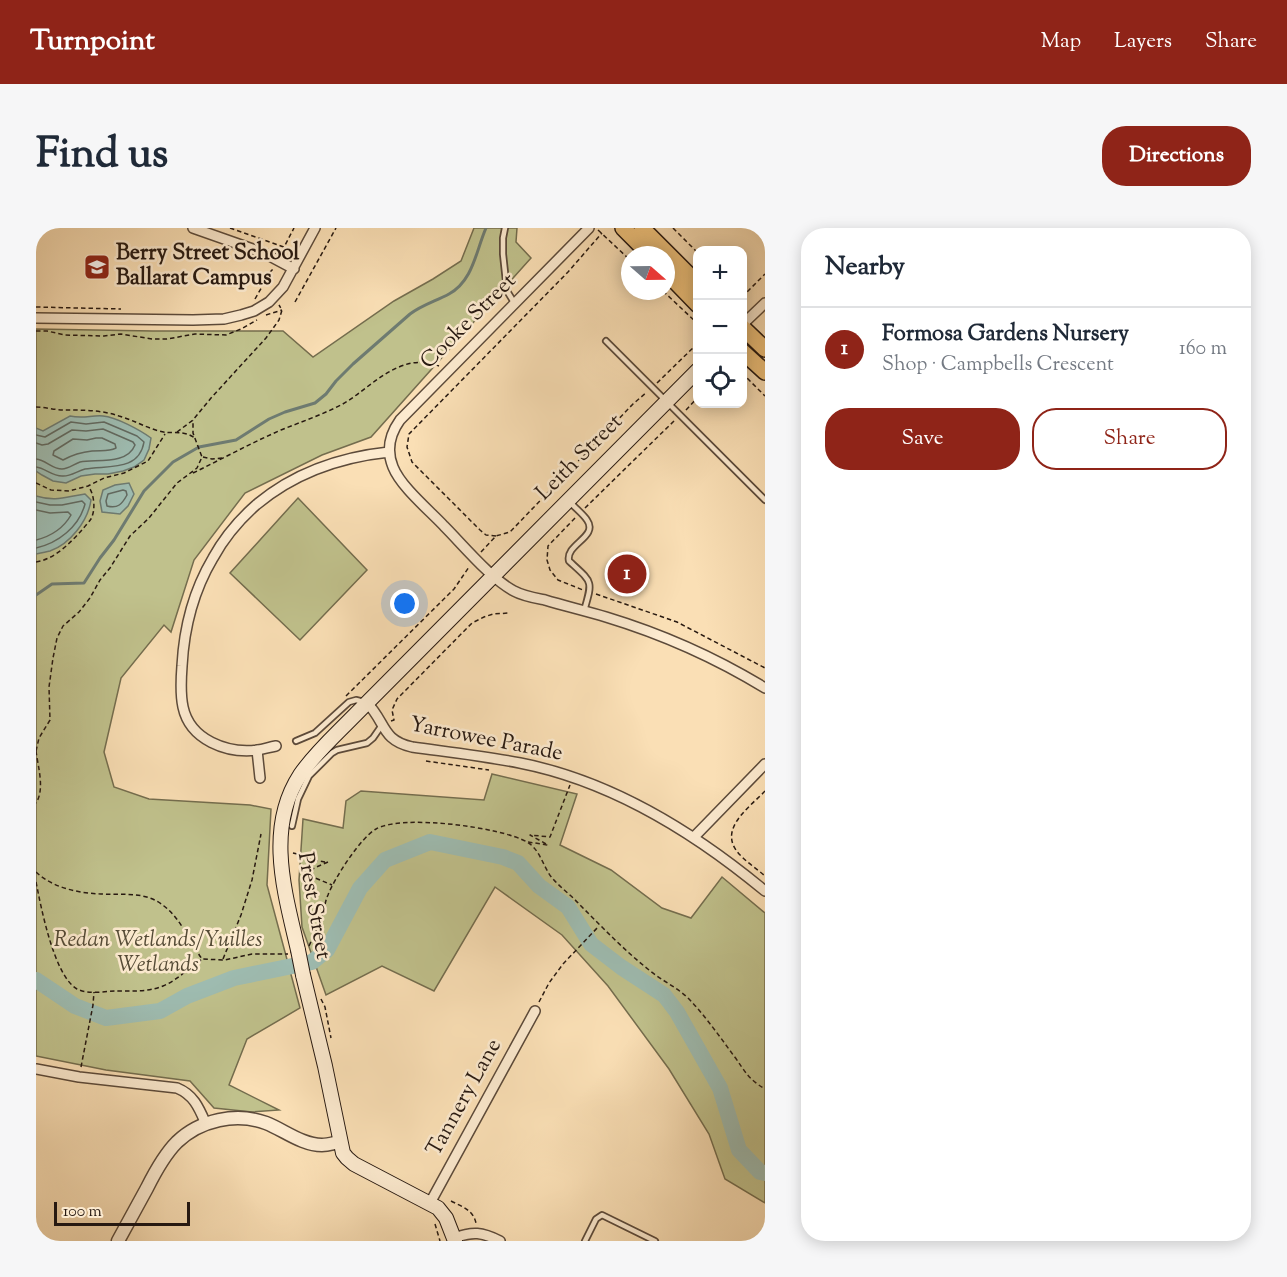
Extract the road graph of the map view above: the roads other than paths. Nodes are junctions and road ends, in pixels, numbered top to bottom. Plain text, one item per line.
1 (193, 228) edge
2 (315, 228) edge
3 (505, 228) edge
4 (589, 228) edge
5 (623, 228) edge
6 (642, 228) edge
7 (641, 246) edge
8 (294, 268) junction
9 (693, 279) edge
10 (675, 281) edge
11 (693, 300) edge
12 (765, 303) edge
13 (515, 304) junction
14 (36, 318) edge
15 (747, 321) edge
16 (747, 331) edge
17 (606, 341) dead end
18 (765, 349) edge
19 (745, 354) edge
20 (765, 372) edge
21 (693, 375) edge
22 (667, 401) junction
23 (389, 452) junction
24 (765, 500) edge
25 (568, 501) junction
26 (493, 576) junction
27 (584, 611) junction
28 (765, 688) edge
29 (367, 703) junction
30 (382, 725) junction
31 (296, 741) dead end
32 (276, 746) dead end
33 (257, 750) junction
34 (765, 764) edge
35 (260, 778) dead end
36 (292, 826) dead end
37 (694, 837) junction
38 (765, 891) edge
39 (535, 1011) road end
40 (36, 1069) edge
41 (206, 1124) junction
42 (340, 1142) junction
43 (430, 1203) junction
44 (450, 1240) edge
45 (118, 1241) edge
46 (500, 1241) edge
47 (585, 1241) edge
48 (655, 1241) edge

1 - 8 street
2 - 8 street
3 - 13 lane
4 - 13 street, Cooke Street
5 - 7 highway
6 - 9 highway
8 - 14 street
10 - 11 highway
12 - 15 street
13 - 23 street, Cooke Street
16 - 18 highway
17 - 22 lane
19 - 20 highway
21 - 22 main road, Leith Street
22 - 24 lane
22 - 25 main road, Leith Street
23 - 26 street
23 - 33 street
25 - 26 main road, Leith Street
25 - 27 lane
26 - 27 street
26 - 29 main road, Prest Street
27 - 28 street
29 - 30 street, Yarrowee Parade
29 - 31 lane
29 - 42 main road, Prest Street, bridge
30 - 36 lane
30 - 37 street, Yarrowee Parade
32 - 33 street
33 - 35 street
34 - 37 street
37 - 38 street, Yarrowee Parade
39 - 43 street, Tannery Lane
40 - 41 street
41 - 42 street
41 - 45 street
42 - 43 main road
43 - 44 main road
44 - 46 street
47 - 48 lane

